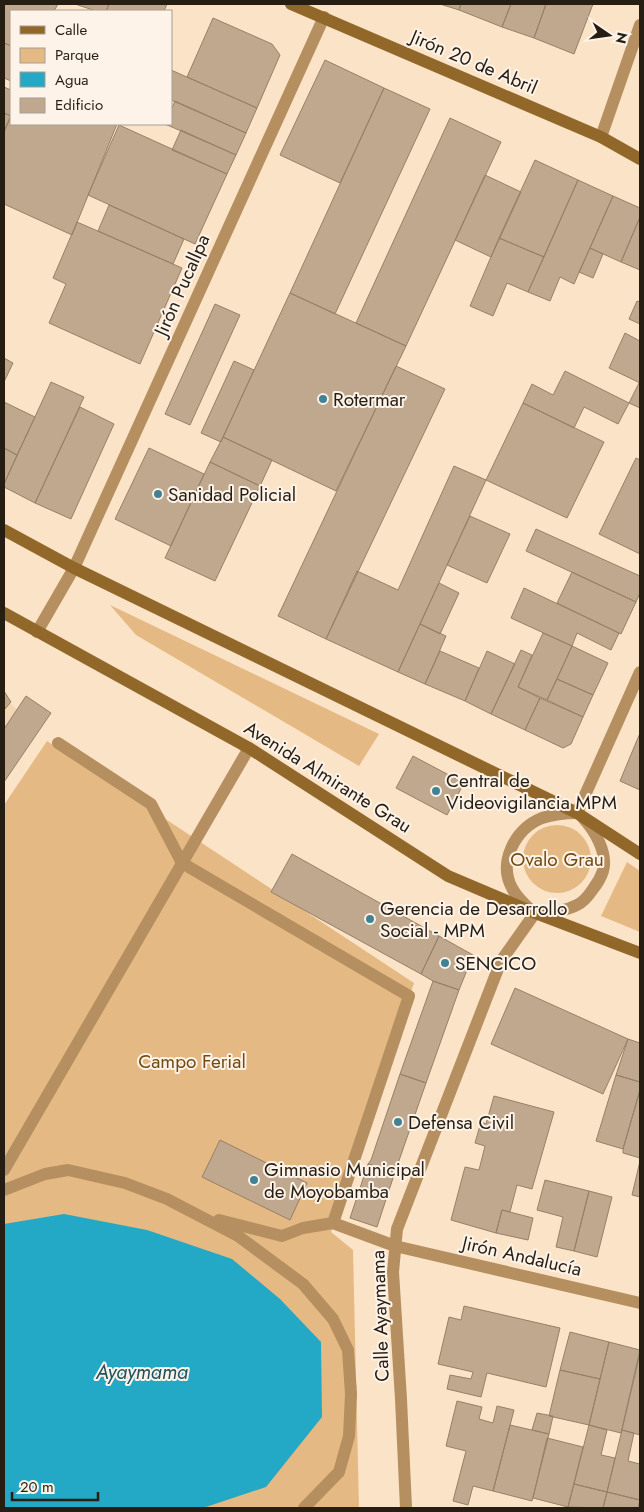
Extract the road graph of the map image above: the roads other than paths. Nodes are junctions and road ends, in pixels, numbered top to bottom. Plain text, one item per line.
1 (291, 4) edge
2 (324, 17) junction
3 (640, 26) edge
4 (601, 137) junction
5 (640, 159) edge
6 (4, 530) edge
7 (74, 568) junction
8 (4, 613) edge
9 (37, 632) junction
10 (640, 672) edge
11 (58, 743) dead end
12 (249, 748) junction
13 (577, 813) junction
14 (640, 854) edge
15 (182, 863) junction
16 (535, 913) junction
17 (640, 953) edge
18 (4, 1170) edge
19 (4, 1190) edge
20 (202, 1216) junction
21 (333, 1223) junction
22 (395, 1246) junction
23 (640, 1302) edge
24 (304, 1508) edge
25 (406, 1508) edge

1 - 2 main road, Jirón 20 de Abril
2 - 4 main road, Jirón 20 de Abril
2 - 7 street, Jirón Pucallpa
3 - 4 street
4 - 5 main road, Jirón 20 de Abril
6 - 7 main road
7 - 9 street, Jirón Pucallpa
7 - 13 main road
8 - 9 main road, Avenida Almirante Grau
9 - 12 main road, Avenida Almirante Grau
10 - 13 street
11 - 15 street
12 - 15 street
12 - 16 main road, Avenida Almirante Grau
13 - 14 main road
13 - 16 street
13 - 16 street
15 - 18 street
15 - 21 street
16 - 17 main road, Avenida Almirante Grau
16 - 22 street, Calle Ayaymama
19 - 20 street
20 - 21 street
20 - 24 street
21 - 22 street, Jirón Andalucía
22 - 23 street, Jirón Andalucía
22 - 25 street, Calle Ayaymama

